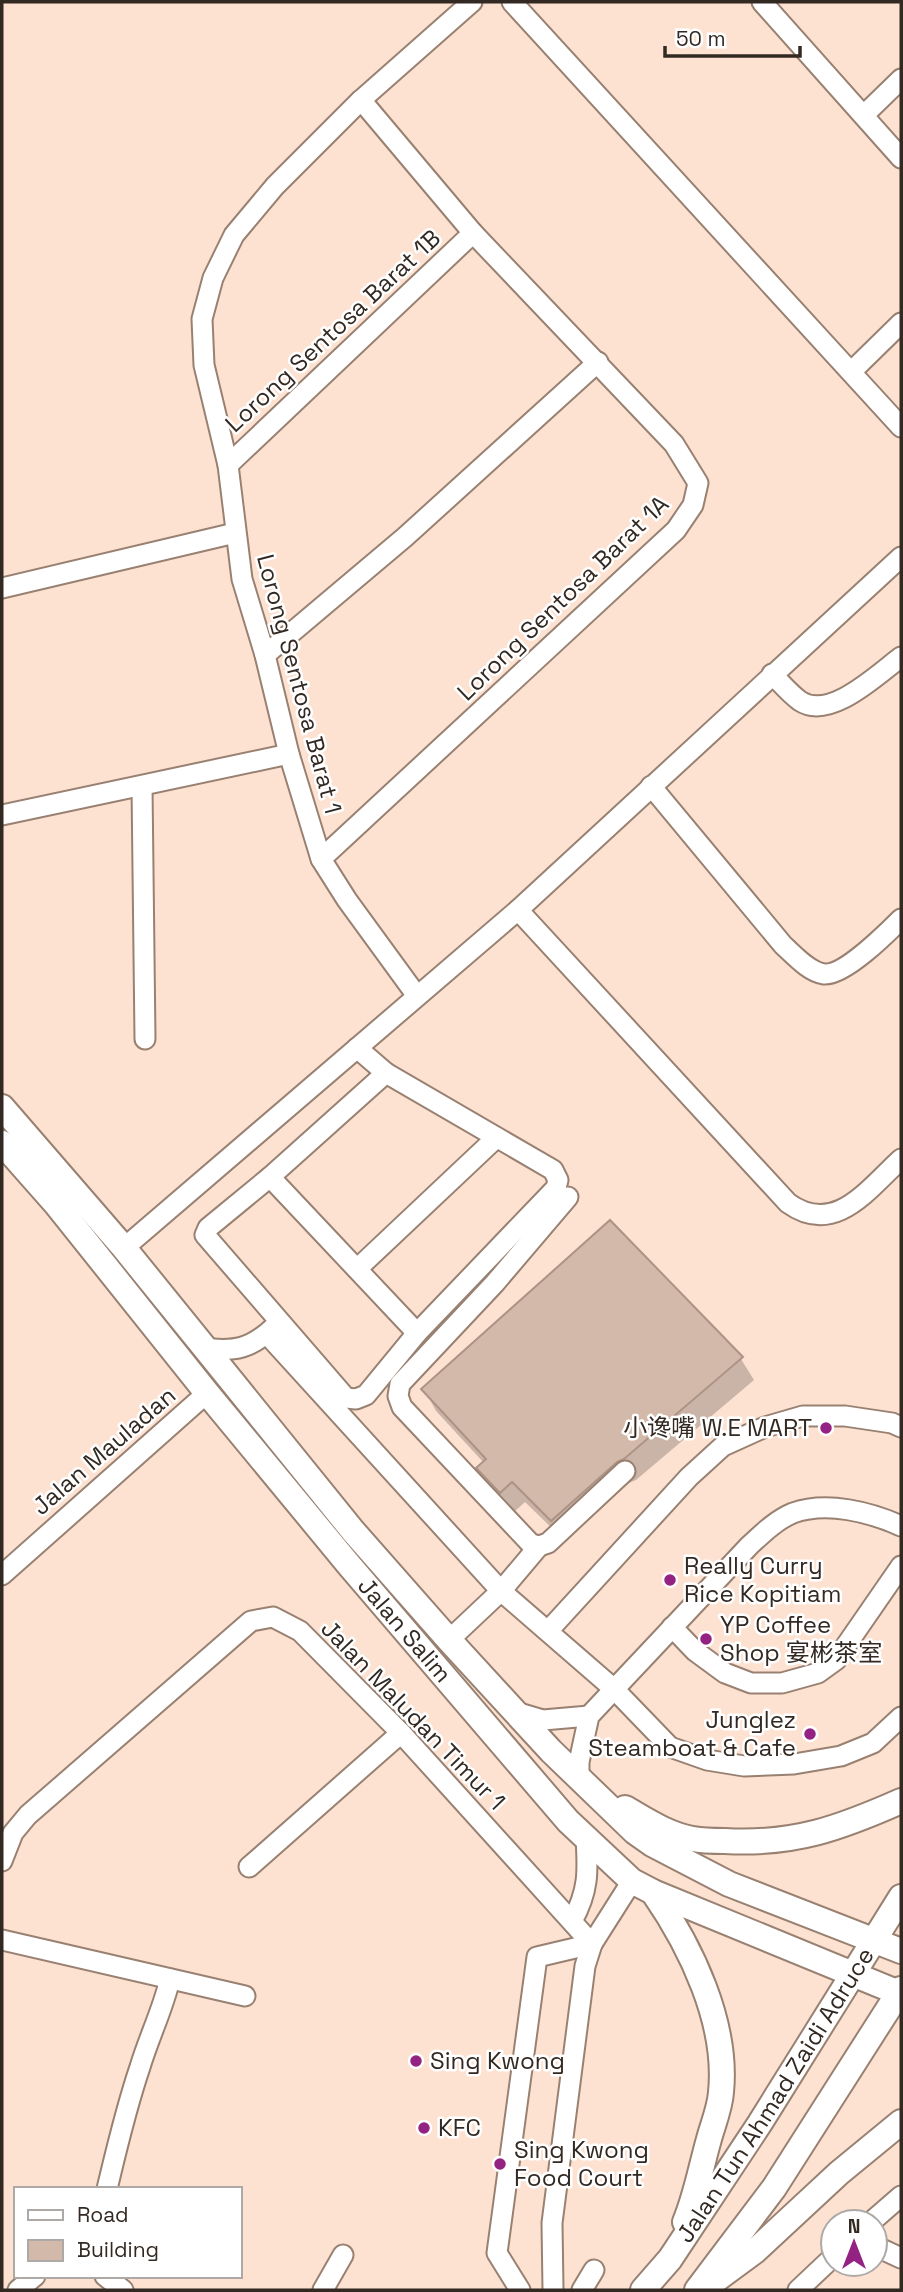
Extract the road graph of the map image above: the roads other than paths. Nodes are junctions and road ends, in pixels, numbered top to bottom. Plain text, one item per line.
1 (472, 2) edge
2 (512, 2) edge
3 (762, 2) edge
4 (901, 79) edge
5 (362, 100) junction
6 (864, 115) junction
7 (901, 159) edge
8 (473, 233) junction
9 (901, 323) edge
10 (598, 362) junction
11 (851, 372) junction
12 (901, 426) edge
13 (228, 465) junction
14 (235, 533) junction
15 (901, 557) edge
16 (2, 588) edge
17 (265, 655) junction
18 (901, 657) edge
19 (772, 674) junction
20 (289, 754) junction
21 (142, 786) junction
22 (651, 786) junction
23 (2, 815) edge
24 (321, 859) junction
25 (518, 910) junction
26 (901, 919) edge
27 (417, 996) junction
28 (145, 1039) dead end
29 (357, 1048) junction
30 (386, 1073) junction
31 (2, 1107) edge
32 (496, 1138) junction
33 (2, 1143) edge
34 (901, 1159) edge
35 (270, 1177) junction
36 (568, 1197) dead end
37 (124, 1248) junction
38 (357, 1269) junction
39 (273, 1328) junction
40 (418, 1333) junction
41 (203, 1348) junction
42 (207, 1393) junction
43 (901, 1427) edge
44 (625, 1471) dead end
45 (901, 1526) edge
46 (540, 1546) junction
47 (6, 1563) edge
48 (901, 1566) edge
49 (501, 1591) junction
50 (672, 1627) junction
51 (548, 1631) junction
52 (449, 1640) junction
53 (614, 1689) junction
54 (516, 1712) junction
55 (589, 1716) junction
56 (901, 1717) edge
57 (401, 1733) junction
58 (583, 1783) junction
59 (901, 1801) edge
60 (586, 1837) junction
61 (2, 1861) edge
62 (249, 1867) dead end
63 (643, 1886) junction
64 (901, 1896) edge
65 (572, 1922) junction
66 (873, 1939) junction
67 (2, 1940) edge
68 (592, 1944) junction
69 (901, 1951) edge
70 (850, 1975) junction
71 (170, 1979) junction
72 (900, 1992) edge
73 (245, 1996) dead end
74 (901, 2122) edge
75 (107, 2187) edge
76 (901, 2196) edge
77 (887, 2208) edge
78 (343, 2255) dead end
79 (670, 2259) junction
80 (594, 2270) dead end
81 (819, 2270) edge
82 (33, 2278) edge
83 (108, 2278) edge
84 (19, 2290) edge
85 (123, 2290) edge
86 (323, 2290) edge
87 (520, 2290) edge
88 (553, 2290) edge
89 (582, 2290) edge
90 (643, 2290) edge
91 (699, 2290) edge
92 (798, 2290) edge

1 - 5 street, Lorong Sentosa Barat 1
2 - 11 street
3 - 6 street
4 - 6 street
5 - 8 street, Lorong Sentosa Barat 1A
5 - 13 street, Lorong Sentosa Barat 1
6 - 7 street
8 - 10 street, Lorong Sentosa Barat 1A
8 - 13 street, Lorong Sentosa Barat 1B
9 - 11 street
10 - 17 street
10 - 24 street, Lorong Sentosa Barat 1A
11 - 12 street
13 - 14 street, Lorong Sentosa Barat 1
14 - 16 street
14 - 17 street, Lorong Sentosa Barat 1
15 - 19 street
17 - 20 street, Lorong Sentosa Barat 1
18 - 19 street
19 - 22 street
20 - 21 street
20 - 24 street, Lorong Sentosa Barat 1
21 - 23 street
21 - 28 street
22 - 25 street
22 - 26 street
24 - 27 street, Lorong Sentosa Barat 1
25 - 27 street
25 - 34 street
27 - 29 street
29 - 30 street
29 - 37 street
30 - 32 street
30 - 35 street
31 - 37 main road, Jalan Salim
32 - 38 street
32 - 40 street
33 - 42 main road, Jalan Salim
35 - 38 street
35 - 39 street
36 - 46 street
37 - 41 main road, Jalan Salim
38 - 40 street
39 - 40 street
39 - 41 street
39 - 49 street
41 - 52 main road, Jalan Salim
42 - 47 street, Jalan Mauladan
42 - 60 main road, Jalan Salim
43 - 51 street
44 - 46 street
45 - 50 street
46 - 49 street
48 - 50 street
49 - 51 street
49 - 52 street
50 - 53 street
51 - 53 street
52 - 54 main road, Jalan Salim
53 - 55 street
53 - 56 street
54 - 55 street
54 - 58 main road, Jalan Salim
55 - 58 street
57 - 61 street, Jalan Maludan Timur 1
57 - 62 street
57 - 65 street, Jalan Maludan Timur 1
58 - 59 main road
58 - 66 main road, Jalan Salim
60 - 63 main road, Jalan Salim
60 - 65 street
63 - 68 street
63 - 70 main road, Jalan Salim
63 - 79 main road
64 - 66 main road, Jalan Tun Ahmad Zaidi Adruce
65 - 68 street, Jalan Maludan Timur 1
66 - 69 main road, Jalan Salim
66 - 70 main road, Jalan Tun Ahmad Zaidi Adruce
67 - 71 street
68 - 87 street
68 - 88 street
70 - 72 main road, Jalan Salim
70 - 79 main road, Jalan Tun Ahmad Zaidi Adruce
71 - 73 street
71 - 75 street
72 - 91 main road, Jalan Tun Ahmad Zaidi Adruce
74 - 91 main road
76 - 77 street
78 - 86 street
79 - 90 main road, Jalan Tun Ahmad Zaidi Adruce
80 - 89 street
81 - 92 street
82 - 84 street
83 - 85 street

